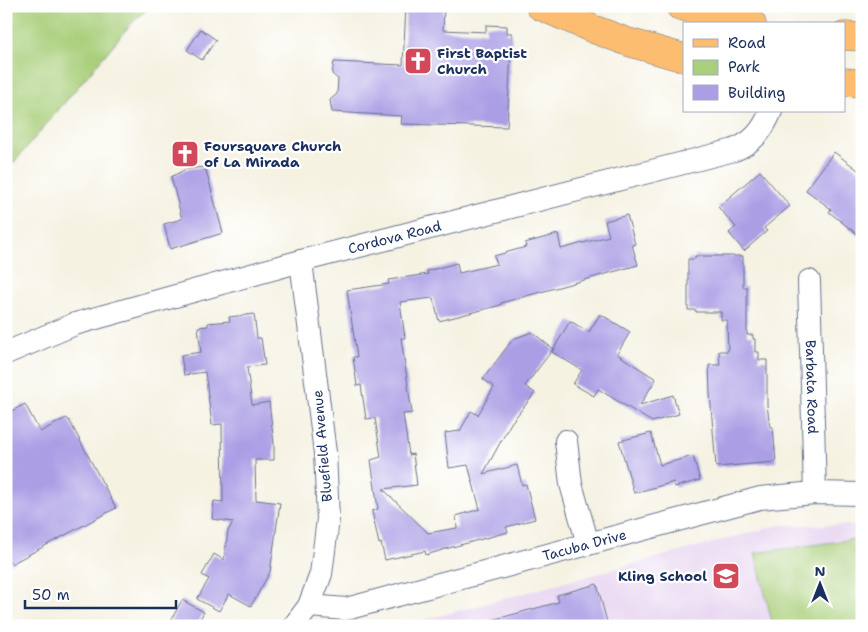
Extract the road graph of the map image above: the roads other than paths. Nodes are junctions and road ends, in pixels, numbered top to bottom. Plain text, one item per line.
1 (540, 6) edge
2 (680, 6) edge
3 (744, 22) edge
4 (846, 36) edge
5 (862, 37) edge
6 (683, 58) edge
7 (846, 82) edge
8 (862, 83) edge
9 (771, 112) edge
10 (301, 261) junction
11 (809, 281) dead end
12 (6, 353) edge
13 (566, 441) dead end
14 (815, 493) junction
15 (862, 494) edge
16 (588, 544) junction
17 (309, 606) junction
18 (294, 626) edge

1 - 6 main road
2 - 3 main road
4 - 5 main road
7 - 8 main road
9 - 10 street, Cordova Road
10 - 12 street, Cordova Road
10 - 17 street, Bluefield Avenue
11 - 14 street, Barbata Road
13 - 16 street
14 - 15 street, Tacuba Drive
14 - 16 street, Tacuba Drive
16 - 17 street, Tacuba Drive
17 - 18 street, Bluefield Avenue

